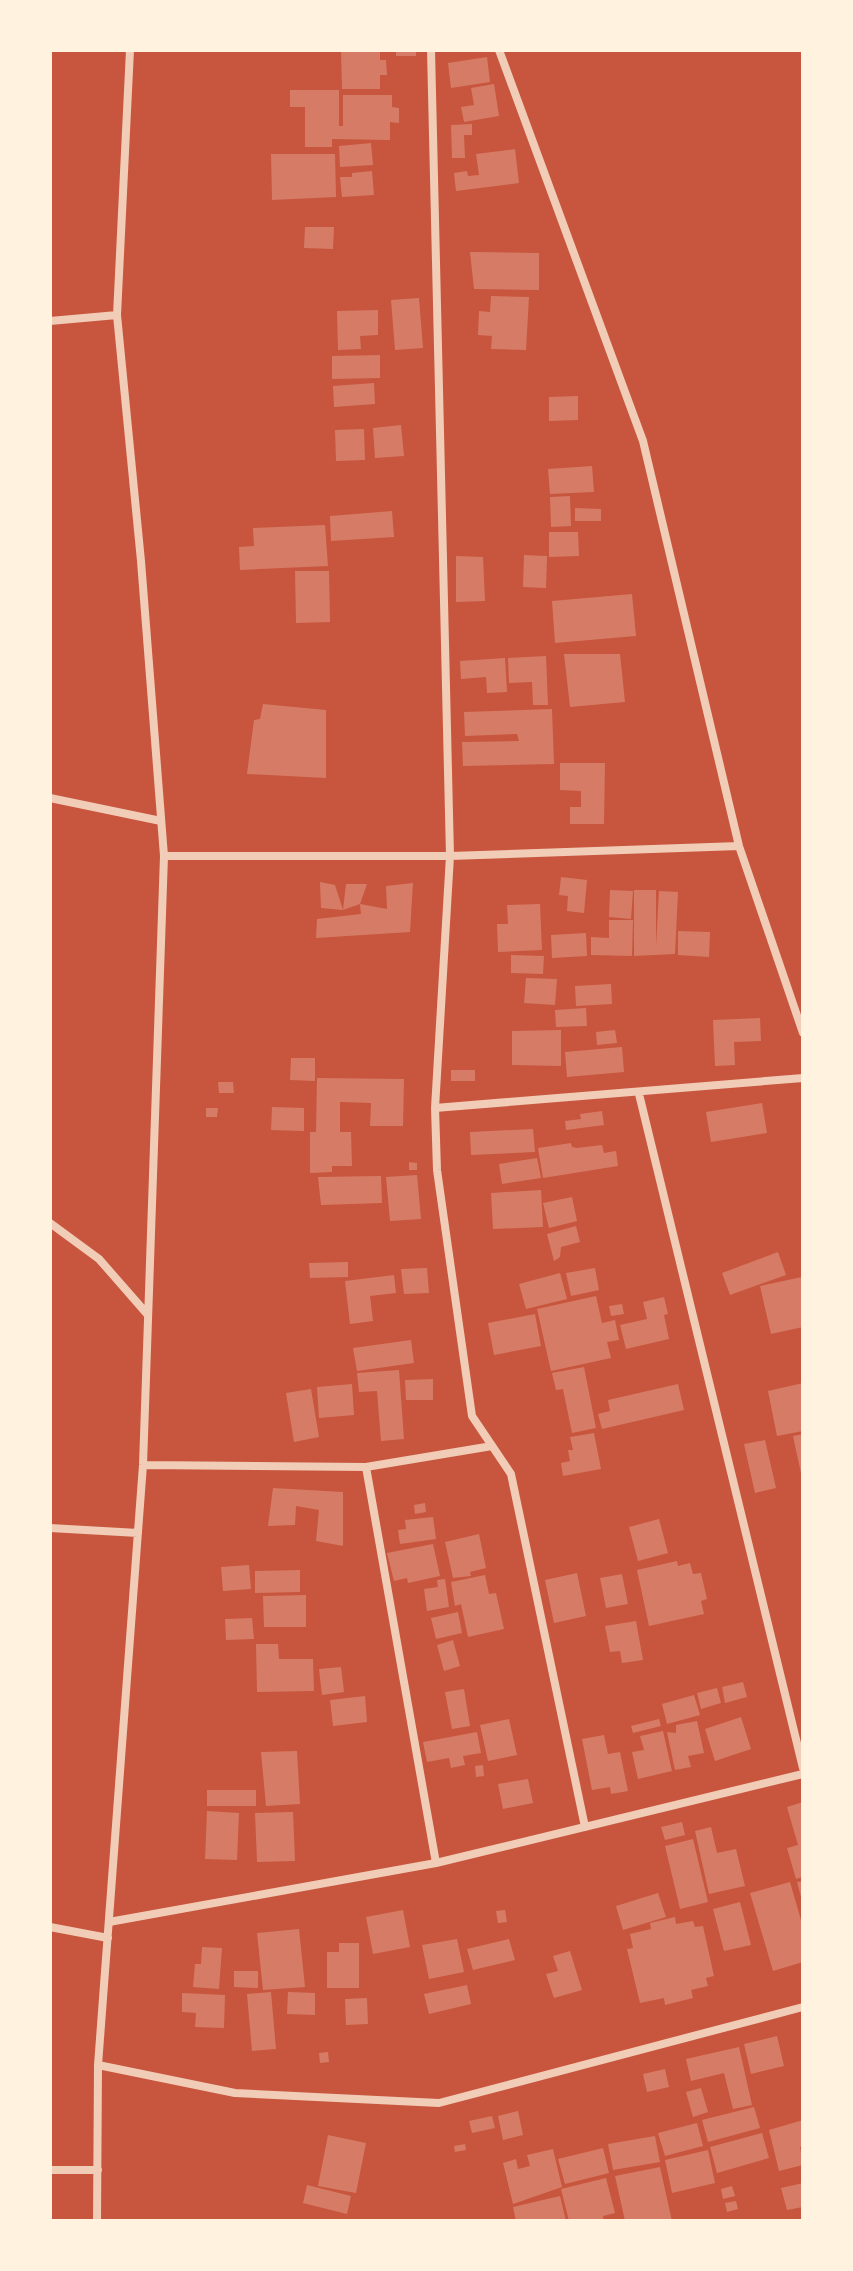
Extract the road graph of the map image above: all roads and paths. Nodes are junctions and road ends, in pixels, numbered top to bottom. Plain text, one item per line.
1 (130, 50) edge
2 (431, 50) edge
3 (499, 50) edge
4 (117, 315) junction
5 (50, 321) edge
6 (50, 798) edge
7 (161, 821) junction
8 (739, 846) junction
9 (164, 856) junction
10 (450, 856) junction
11 (803, 1033) edge
12 (803, 1078) edge
13 (639, 1094) junction
14 (435, 1108) junction
15 (50, 1223) edge
16 (148, 1315) junction
17 (492, 1446) junction
18 (143, 1465) junction
19 (366, 1467) junction
20 (50, 1528) edge
21 (138, 1533) junction
22 (803, 1768) edge
23 (803, 1774) edge
24 (585, 1827) junction
25 (436, 1863) junction
26 (109, 1922) junction
27 (50, 1927) edge
28 (108, 1938) junction
29 (803, 2007) edge
30 (98, 2065) junction
31 (50, 2170) edge
32 (98, 2170) junction
33 (97, 2221) edge

1 - 4 street
2 - 10 street
3 - 8 street
4 - 5 street
4 - 7 street
6 - 7 street
7 - 9 street
8 - 10 street
8 - 11 street
9 - 10 street
9 - 16 street
10 - 14 street
12 - 13 street
13 - 14 street
13 - 22 street
14 - 17 street
15 - 16 street
16 - 18 street
17 - 19 street
17 - 24 street
18 - 19 street
18 - 21 street
19 - 25 street
20 - 21 street
21 - 26 street
23 - 24 street
24 - 25 street
25 - 26 street
26 - 28 street
27 - 28 street
28 - 30 street
29 - 30 street
30 - 32 street
31 - 32 street
32 - 33 street

